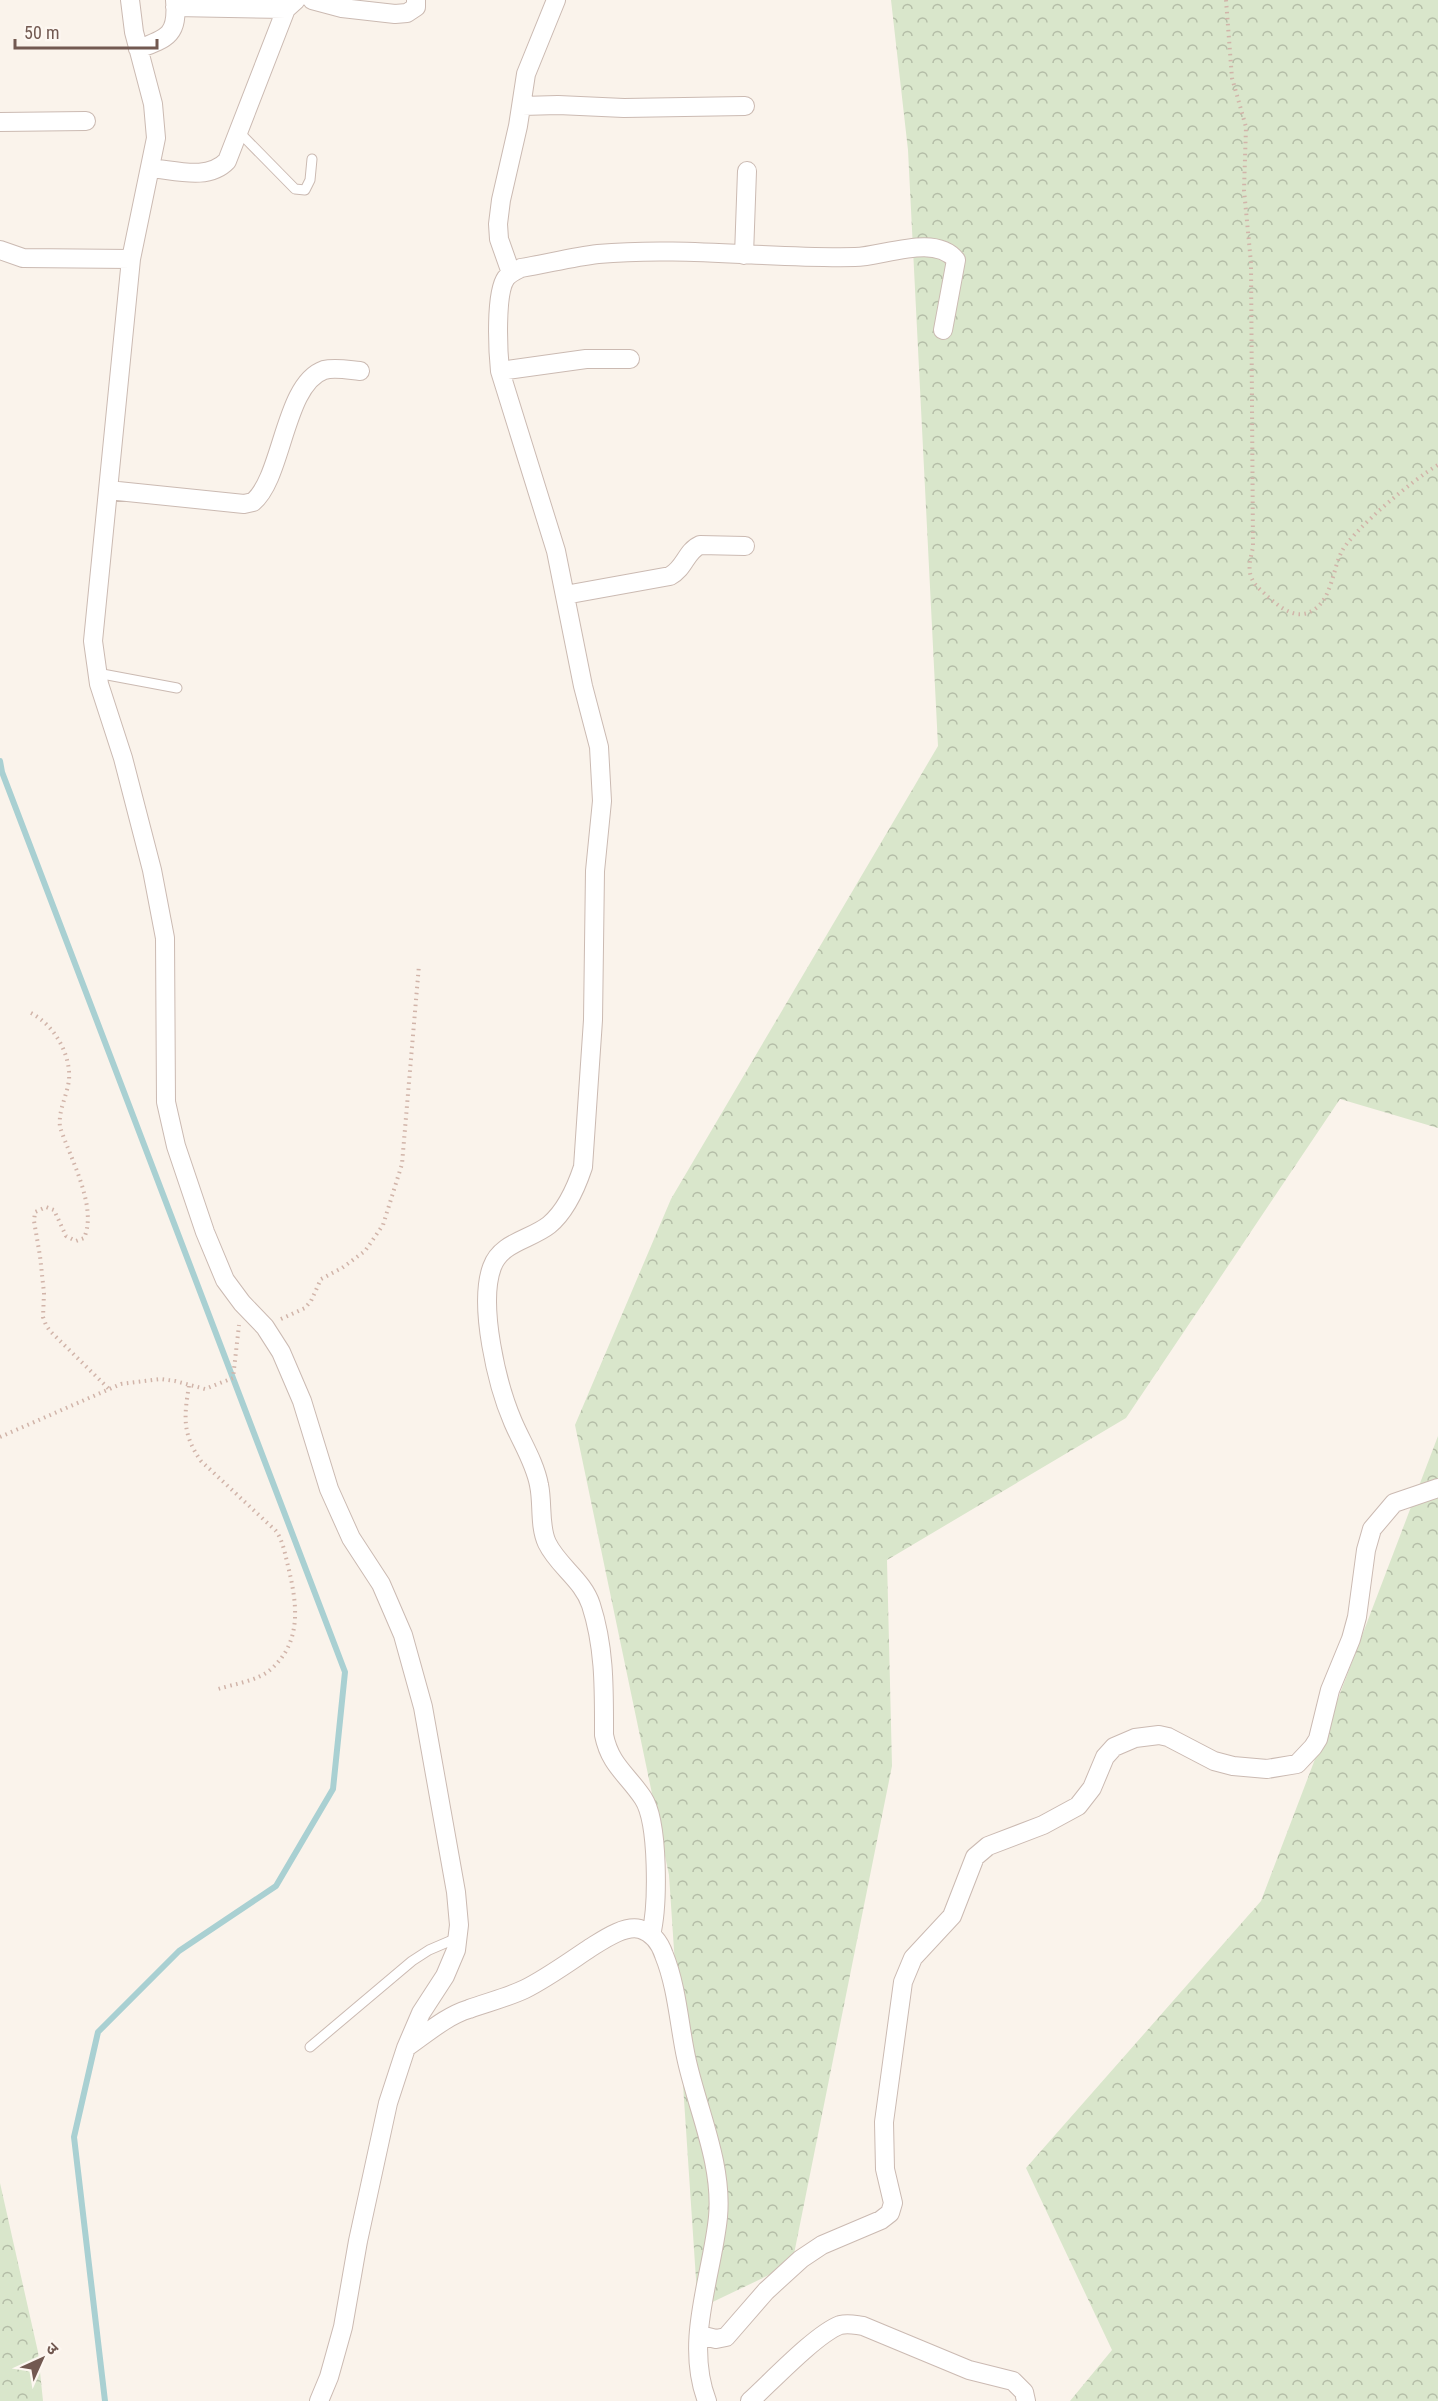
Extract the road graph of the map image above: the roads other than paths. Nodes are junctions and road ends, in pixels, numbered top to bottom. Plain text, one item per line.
1 (130, 0) edge
2 (312, 0) edge
3 (416, 0) edge
4 (556, 0) edge
5 (175, 4) edge
6 (291, 4) edge
7 (138, 49) junction
8 (522, 106) junction
9 (745, 106) dead end
10 (86, 121) dead end
11 (0, 122) edge
12 (239, 132) junction
13 (312, 159) dead end
14 (150, 168) junction
15 (747, 171) dead end
16 (0, 250) edge
17 (744, 255) junction
18 (131, 259) junction
19 (511, 273) junction
20 (942, 330) dead end
21 (630, 359) dead end
22 (360, 371) dead end
23 (500, 371) junction
24 (108, 490) junction
25 (745, 546) dead end
26 (565, 595) junction
27 (97, 673) junction
28 (177, 688) dead end
29 (1438, 1488) edge
30 (651, 1935) junction
31 (457, 1938) junction
32 (310, 2047) dead end
33 (406, 2048) junction
34 (700, 2335) junction
35 (319, 2401) edge
36 (707, 2401) edge
37 (750, 2401) edge
38 (1026, 2401) edge

1 - 7 street
2 - 3 street
4 - 8 street
5 - 6 street
5 - 7 street
6 - 12 street
7 - 14 street
8 - 9 street
8 - 19 street
10 - 11 street
12 - 13 lane
12 - 14 street
14 - 18 street
15 - 17 street
16 - 18 street
17 - 19 street
17 - 20 street
18 - 24 street
19 - 23 street
21 - 23 street
22 - 24 street
23 - 26 street
24 - 27 street
25 - 26 street
26 - 30 street
27 - 28 lane
27 - 31 street
29 - 34 street
30 - 33 street
30 - 34 street
31 - 32 lane
31 - 33 street
33 - 35 street
34 - 36 street
37 - 38 street

